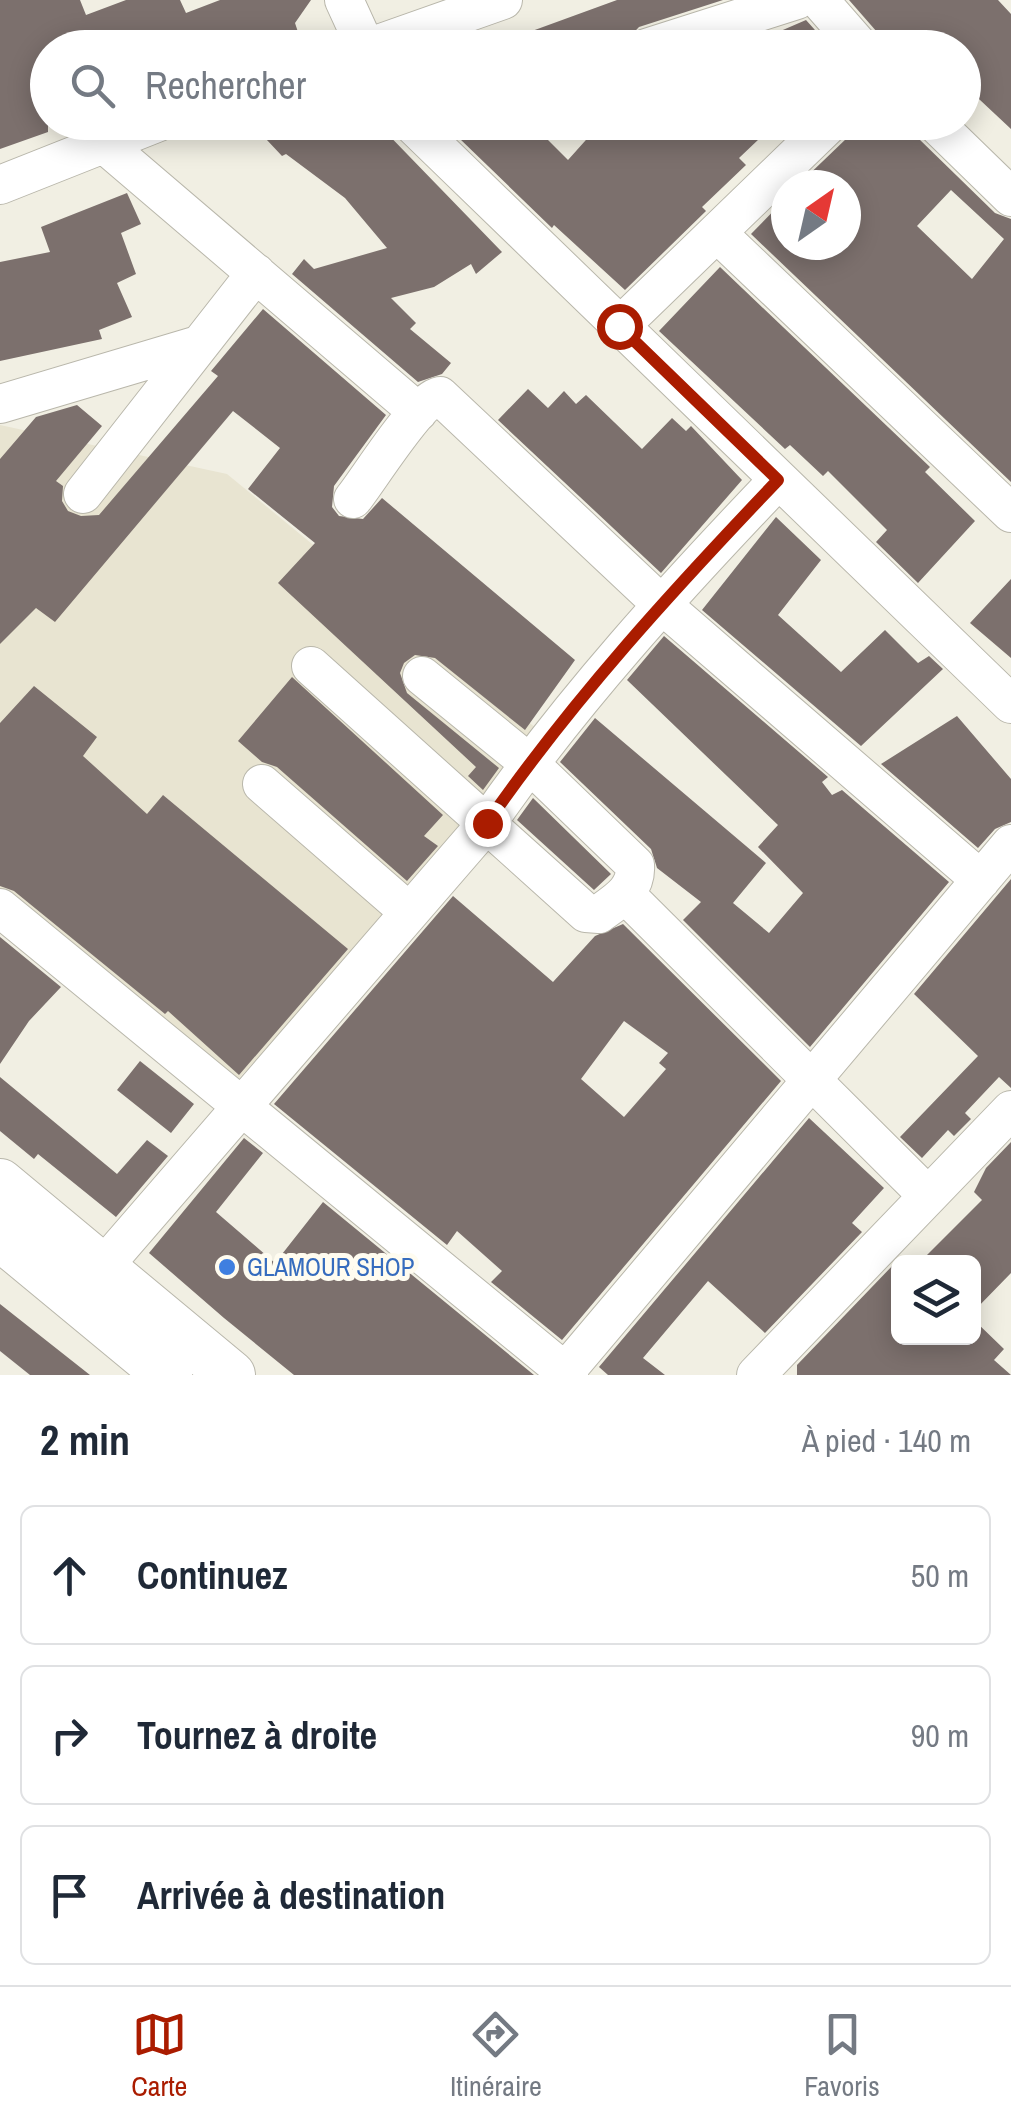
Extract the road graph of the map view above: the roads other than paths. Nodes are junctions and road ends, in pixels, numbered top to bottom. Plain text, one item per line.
1 (344, 0) edge
2 (503, 0) edge
3 (797, 0) edge
4 (819, 0) edge
5 (358, 30) edge
6 (417, 30) edge
7 (703, 30) edge
8 (845, 30) edge
9 (109, 140) edge
10 (428, 140) edge
11 (812, 140) edge
12 (952, 140) edge
13 (103, 142) junction
14 (0, 185) edge
15 (1011, 197) edge
16 (716, 232) junction
17 (256, 273) junction
18 (619, 326) junction
19 (195, 346) junction
20 (0, 404) edge
21 (418, 412) junction
22 (778, 480) junction
23 (83, 494) dead end
24 (354, 500) dead end
25 (1011, 513) edge
26 (660, 604) junction
27 (310, 666) dead end
28 (422, 676) dead end
29 (1011, 704) edge
30 (528, 763) junction
31 (262, 784) dead end
32 (487, 823) junction
33 (1011, 844) edge
34 (982, 880) junction
35 (626, 895) junction
36 (0, 908) edge
37 (409, 912) junction
38 (812, 1078) junction
39 (242, 1105) junction
40 (1011, 1110) edge
41 (0, 1182) edge
42 (928, 1196) junction
43 (0, 1236) edge
44 (102, 1268) junction
45 (567, 1373) edge
46 (168, 1375) edge
47 (231, 1375) edge
48 (756, 1375) edge

1 - 5 street
2 - 6 street
3 - 7 street
4 - 8 street
9 - 13 street
10 - 18 street
11 - 16 street
12 - 15 street
13 - 14 street
13 - 17 street
16 - 18 street
16 - 25 street
17 - 19 street
17 - 21 street
18 - 22 street
19 - 20 street
19 - 23 street
21 - 24 street
21 - 26 street
22 - 26 street
22 - 29 street
26 - 30 street
26 - 34 street
27 - 32 street
28 - 30 street
30 - 32 street
30 - 35 street
31 - 37 street
32 - 35 street
32 - 37 street
33 - 34 street
34 - 38 street
35 - 38 street
36 - 39 street
37 - 39 street
38 - 42 street
38 - 45 street
39 - 44 street
39 - 45 street
40 - 42 street
41 - 44 main road
42 - 48 street
43 - 46 main road
44 - 47 main road

